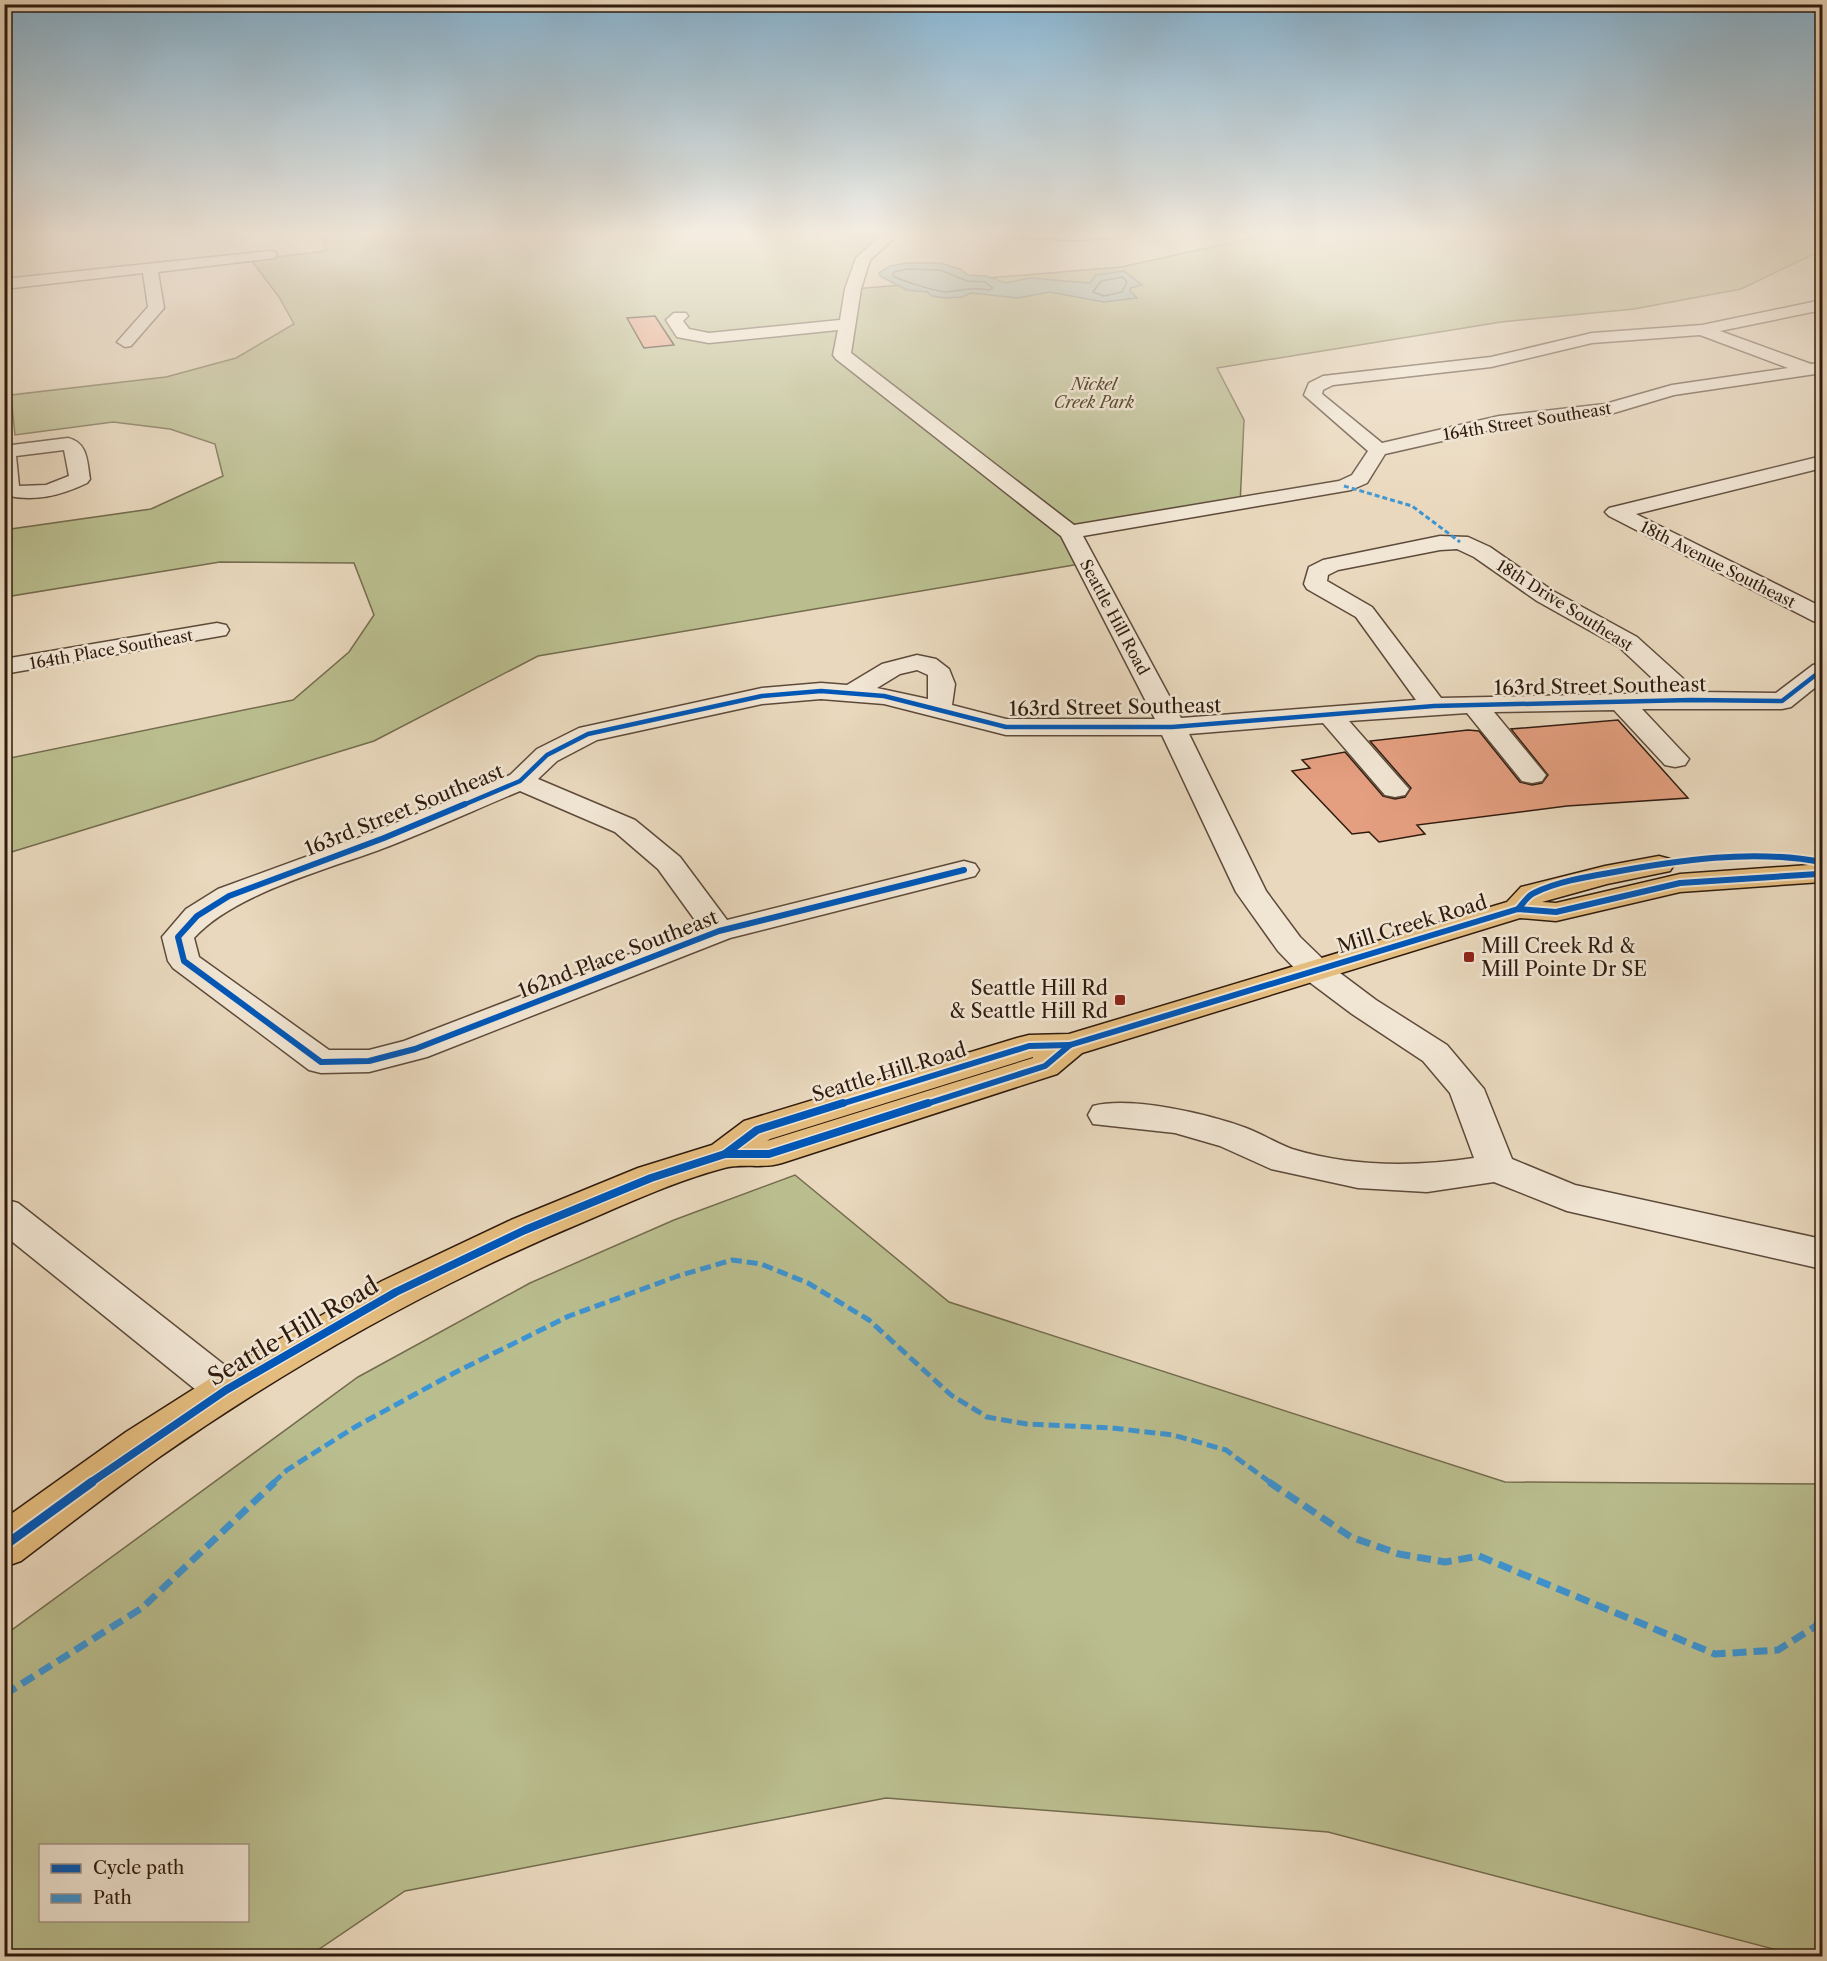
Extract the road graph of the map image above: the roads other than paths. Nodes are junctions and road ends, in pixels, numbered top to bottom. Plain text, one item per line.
1 (847, 324) edge
2 (141, 325) edge
3 (677, 325) edge
4 (842, 325) edge
5 (1728, 325) edge
6 (1702, 330) junction
7 (125, 342) dead end
8 (1816, 369) edge
9 (1377, 450) junction
10 (1822, 462) edge
11 (1070, 532) junction
12 (1822, 616) edge
13 (217, 630) dead end
14 (4, 667) edge
15 (1822, 670) edge
16 (1791, 692) junction
17 (851, 694) junction
18 (1690, 699) junction
19 (1620, 701) junction
20 (1822, 702) edge
21 (1474, 705) junction
22 (1434, 706) junction
23 (938, 711) junction
24 (1330, 715) junction
25 (1172, 727) junction
26 (1675, 759) dead end
27 (1532, 775) dead end
28 (520, 782) junction
29 (1395, 789) dead end
30 (1822, 862) edge
31 (964, 870) dead end
32 (1822, 870) edge
33 (1518, 909) junction
34 (719, 931) junction
35 (1316, 971) junction
36 (321, 1062) joint
37 (1106, 1115) dead end
38 (1497, 1168) junction
39 (4, 1214) edge
40 (1822, 1254) edge
41 (226, 1390) junction
42 (4, 1546) edge

1 - 11 street, Seattle Hill Road
2 - 7 street
3 - 4 street
5 - 6 street
6 - 8 street
6 - 9 street
8 - 9 street, 164th Street Southeast
9 - 11 street
10 - 12 street, 18th Avenue Southeast
11 - 25 street, Seattle Hill Road
13 - 14 street, 164th Place Southeast
15 - 16 street, 163rd Street Southeast
16 - 18 street, 163rd Street Southeast
16 - 20 street
17 - 23 street, 163rd Street Southeast
17 - 23 street
17 - 28 street, 163rd Street Southeast
18 - 19 street, 163rd Street Southeast
18 - 22 street, 18th Drive Southeast
19 - 21 street, 163rd Street Southeast
19 - 26 street
21 - 22 street, 163rd Street Southeast
21 - 27 street
22 - 24 street, 163rd Street Southeast
23 - 25 street, 163rd Street Southeast
24 - 25 street, 163rd Street Southeast
24 - 29 street
25 - 35 street, Seattle Hill Road
28 - 34 street
28 - 36 street, 163rd Street Southeast
30 - 33 main road, Mill Creek Road
31 - 34 street, 162nd Place Southeast
32 - 33 main road, Mill Creek Road
33 - 35 main road, Mill Creek Road
34 - 36 street, 162nd Place Southeast
35 - 38 street
35 - 41 main road, Seattle Hill Road
37 - 38 street
38 - 40 street
39 - 41 street
41 - 42 main road, Seattle Hill Road

